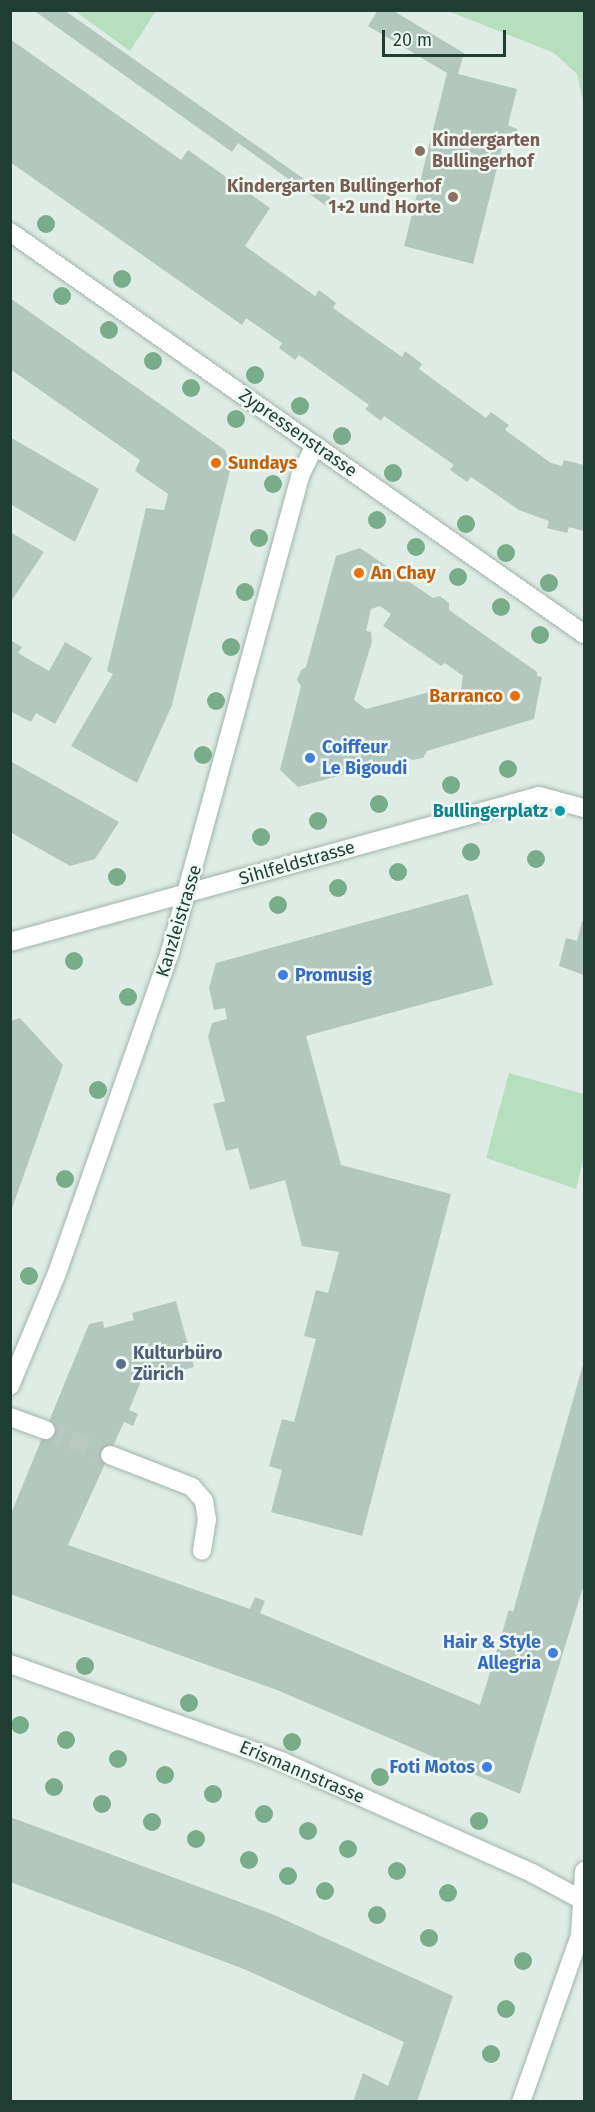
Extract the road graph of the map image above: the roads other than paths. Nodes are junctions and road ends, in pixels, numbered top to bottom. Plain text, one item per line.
1 (10, 232) edge
2 (315, 445) junction
3 (585, 634) edge
4 (585, 808) edge
5 (189, 894) junction
6 (10, 942) edge
7 (10, 1386) edge
8 (10, 1417) edge
9 (46, 1430) tunnel mouth
10 (110, 1455) tunnel mouth
11 (202, 1551) dead end
12 (10, 1664) edge
13 (585, 1871) edge
14 (584, 1901) edge
15 (521, 2102) edge

1 - 2 street, Zypressenstrasse
2 - 3 street, Zypressenstrasse
2 - 5 street, Kanzleistrasse
4 - 5 street, Sihlfeldstrasse
5 - 6 street, Sihlfeldstrasse
5 - 7 street, Kanzleistrasse
8 - 9 street
10 - 11 street
12 - 14 street, Erismannstrasse
13 - 14 street
14 - 15 street

